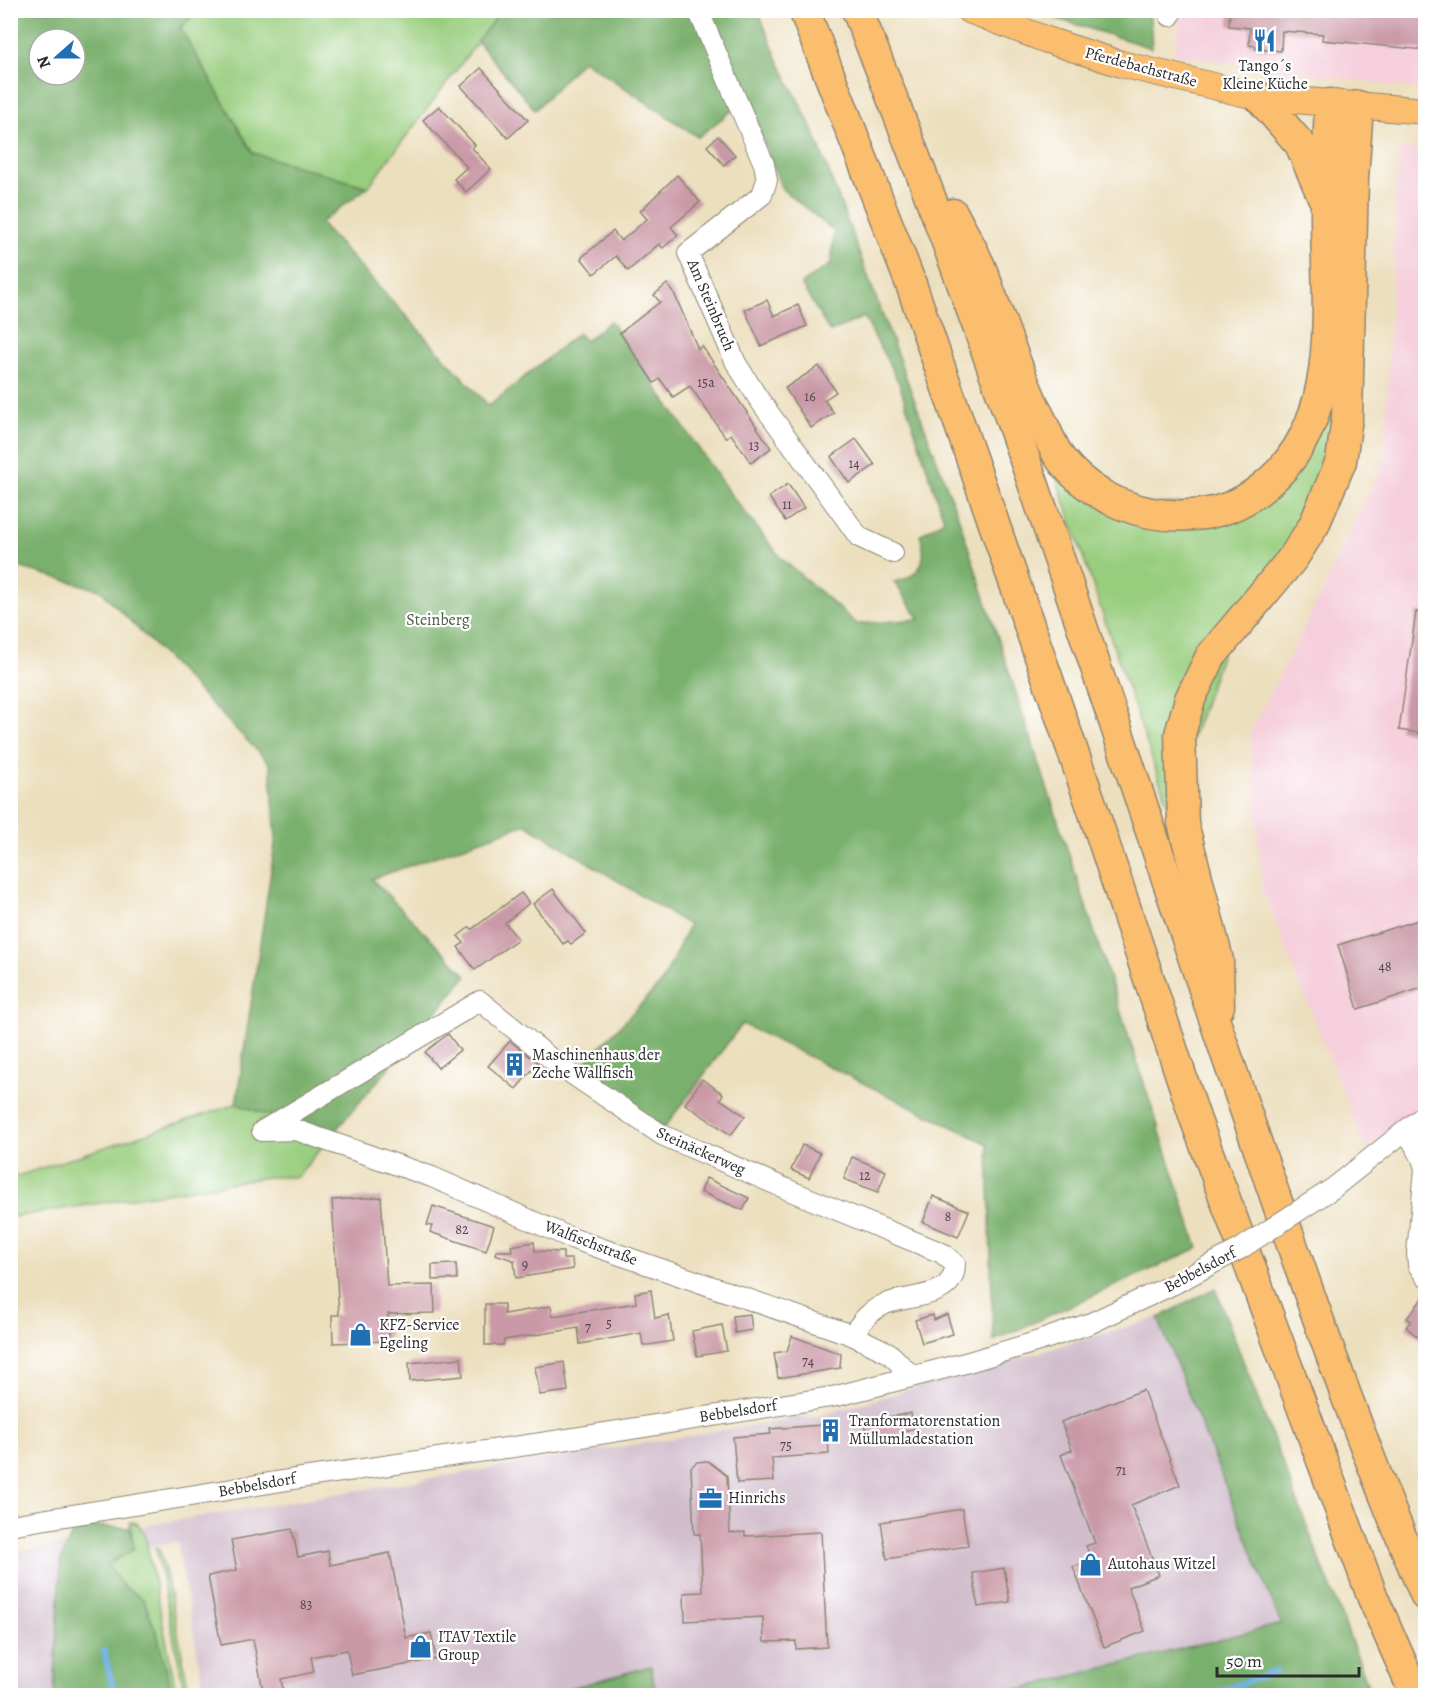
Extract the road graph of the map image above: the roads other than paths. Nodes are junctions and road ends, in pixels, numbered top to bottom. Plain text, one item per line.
1 (698, 10) edge
2 (804, 10) edge
3 (857, 10) edge
4 (969, 10) edge
5 (1259, 97) junction
6 (1344, 105) junction
7 (1425, 111) edge
8 (900, 116) junction
9 (1326, 206) junction
10 (893, 553) dead end
11 (1220, 1036) junction
12 (1425, 1114) edge
13 (1406, 1130) junction
14 (262, 1131) joint
15 (1425, 1277) edge
16 (852, 1335) junction
17 (912, 1376) junction
18 (10, 1525) edge
19 (1425, 1596) edge
20 (1416, 1695) edge

1 - 10 street, Am Steinbruch
2 - 20 highway
3 - 8 highway
4 - 5 main road, Pferdebachstraße
5 - 6 main road, Pferdebachstraße
5 - 9 highway
6 - 7 main road, Pferdebachstraße
6 - 9 highway
6 - 11 highway
8 - 9 highway
8 - 11 highway
11 - 19 highway
12 - 13 street, Bebbelsdorf
13 - 15 street
13 - 17 street, Bebbelsdorf, bridge
14 - 16 street, Walfischstraße
14 - 16 street, Steinäckerweg
16 - 17 street, Walfischstraße
17 - 18 street, Bebbelsdorf

